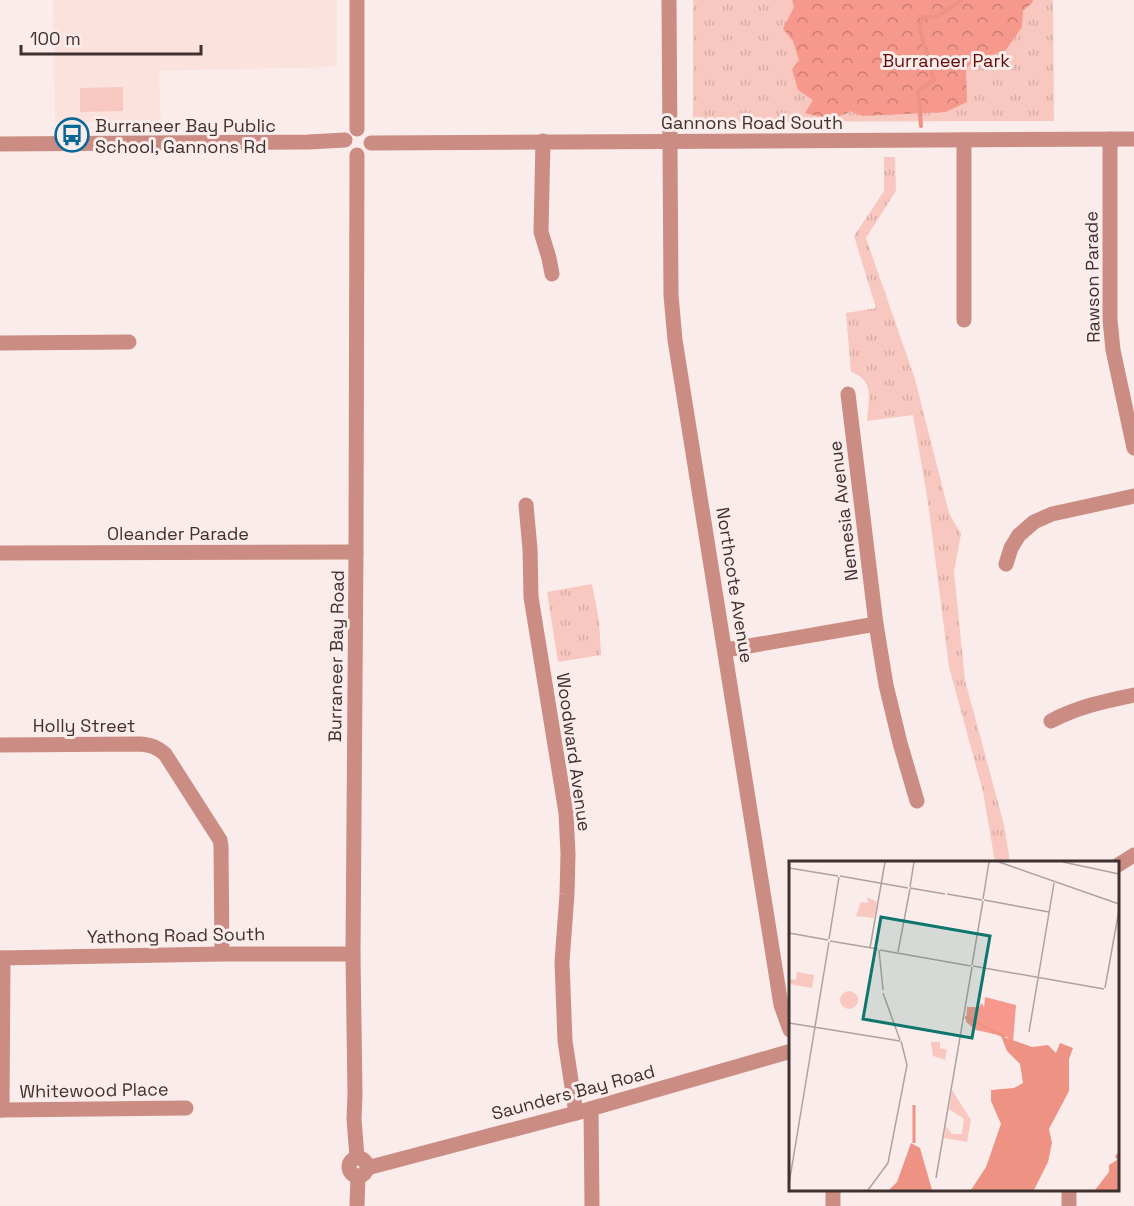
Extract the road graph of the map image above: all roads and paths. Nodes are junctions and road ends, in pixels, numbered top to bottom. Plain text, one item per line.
1 (357, 0) edge
2 (669, 0) edge
3 (357, 129) junction
4 (1110, 139) junction
5 (1134, 139) edge
6 (345, 140) junction
7 (964, 140) junction
8 (543, 141) junction
9 (670, 142) junction
10 (371, 143) junction
11 (0, 144) edge
12 (357, 155) junction
13 (552, 274) dead end
14 (964, 320) dead end
15 (129, 342) dead end
16 (0, 343) edge
17 (848, 394) dead end
18 (1134, 448) edge
19 (1134, 496) edge
20 (526, 505) dead end
21 (356, 552) junction
22 (0, 553) edge
23 (1006, 564) dead end
24 (876, 624) junction
25 (726, 650) junction
26 (1134, 694) edge
27 (1051, 721) dead end
28 (0, 745) edge
29 (917, 801) dead end
30 (1134, 855) edge
31 (1119, 864) edge
32 (222, 954) junction
33 (353, 954) junction
34 (1, 958) edge
35 (789, 1027) edge
36 (789, 1048) edge
37 (186, 1108) dead end
38 (591, 1108) junction
39 (1, 1110) edge
40 (576, 1113) junction
41 (361, 1167) junction
42 (357, 1206) edge
43 (592, 1206) edge

1 - 3 street
2 - 9 street, Northcote Avenue
3 - 6 street
3 - 10 street
4 - 5 street, Gannons Road South
4 - 7 street, Gannons Road South
4 - 18 street, Rawson Parade
6 - 11 street
6 - 12 street
7 - 9 street, Gannons Road South
7 - 14 street
8 - 9 street, Gannons Road South
8 - 10 street, Gannons Road South
8 - 13 street
9 - 25 street, Northcote Avenue
10 - 12 street
12 - 21 street, Burraneer Bay Road
15 - 16 street
17 - 24 street, Nemesia Avenue
19 - 23 street
20 - 40 street, Woodward Avenue
21 - 22 street, Oleander Parade
21 - 33 street, Burraneer Bay Road
24 - 25 street
24 - 29 street, Nemesia Avenue
25 - 35 street, Northcote Avenue
26 - 27 street
28 - 32 street, Holly Street
30 - 31 street
32 - 33 street, Yathong Road South
32 - 34 street, Yathong Road South
33 - 41 street, Burraneer Bay Road
34 - 39 street, Whitewood Place
36 - 38 street, Saunders Bay Road
37 - 39 street, Whitewood Place
38 - 40 street, Saunders Bay Road
38 - 43 street
40 - 41 street, Saunders Bay Road
41 - 42 street, Burraneer Bay Road

